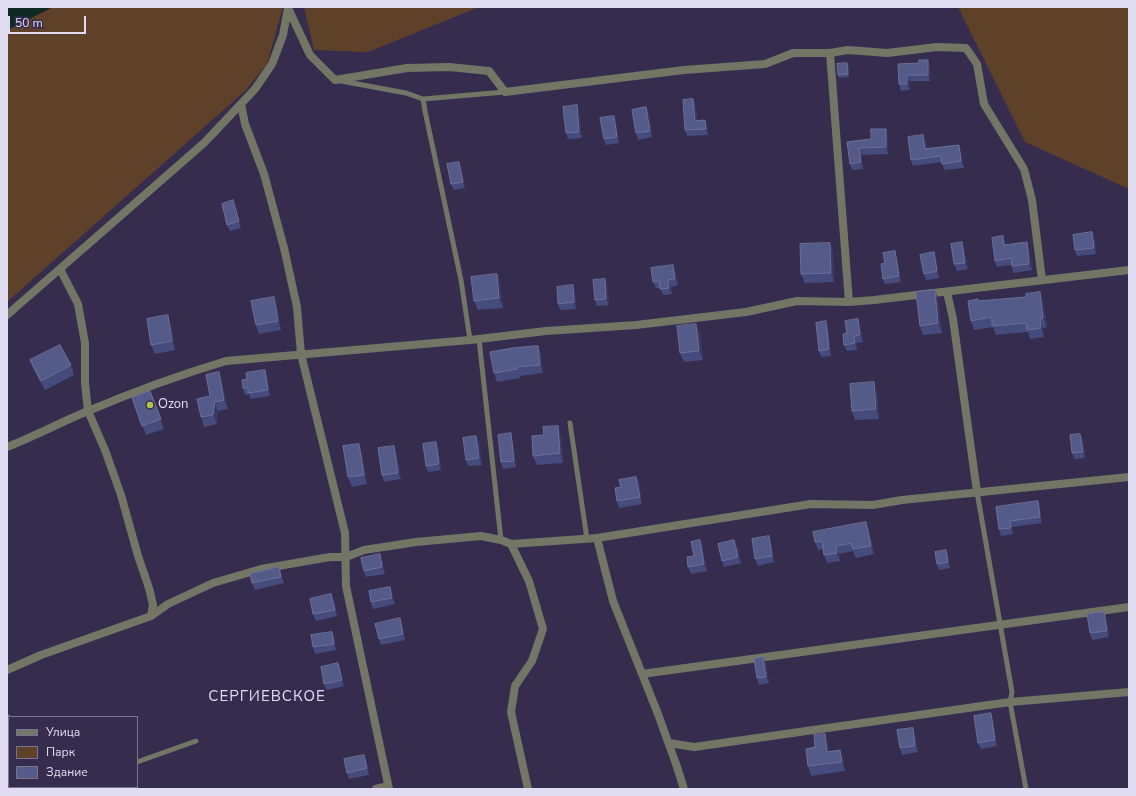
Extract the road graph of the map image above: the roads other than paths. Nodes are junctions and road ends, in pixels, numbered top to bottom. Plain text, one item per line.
1 (288, 8) edge
2 (830, 53) junction
3 (336, 80) junction
4 (505, 92) junction
5 (423, 99) junction
6 (241, 104) junction
7 (60, 269) junction
8 (1129, 270) edge
9 (1042, 280) junction
10 (947, 292) junction
11 (849, 302) junction
12 (7, 315) edge
13 (479, 339) junction
14 (470, 340) junction
15 (301, 354) junction
16 (88, 411) junction
17 (570, 423) dead end
18 (7, 447) edge
19 (1129, 477) edge
20 (977, 492) junction
21 (597, 538) junction
22 (587, 539) junction
23 (502, 540) junction
24 (512, 544) junction
25 (346, 557) junction
26 (1129, 607) edge
27 (151, 616) junction
28 (1001, 625) junction
29 (7, 670) edge
30 (642, 674) junction
31 (1129, 692) edge
32 (1010, 702) junction
33 (196, 741) dead end
34 (669, 743) junction
35 (138, 762) edge
36 (388, 787) edge
37 (376, 789) edge
38 (528, 789) edge
39 (684, 789) edge
40 (1026, 789) edge

1 - 3 street
1 - 6 street
2 - 4 street
2 - 9 street
2 - 11 street
3 - 4 street
3 - 5 lane
4 - 5 lane
5 - 14 lane
6 - 7 street
6 - 15 street
7 - 12 street
7 - 16 street
8 - 9 street
9 - 10 street
10 - 11 street
10 - 20 street
11 - 13 street
13 - 14 street
13 - 23 lane
14 - 15 street
15 - 16 street
15 - 25 street
16 - 18 street
16 - 27 street
17 - 22 lane
19 - 20 street
20 - 21 street
20 - 28 lane
21 - 22 street
21 - 30 street
22 - 24 street
23 - 24 street
23 - 25 street
24 - 38 street
25 - 27 street
25 - 36 street
26 - 28 street
27 - 29 street
28 - 30 street
28 - 32 lane
30 - 34 street
31 - 32 street
32 - 34 street
32 - 40 lane
33 - 35 lane
34 - 39 street
36 - 37 street

